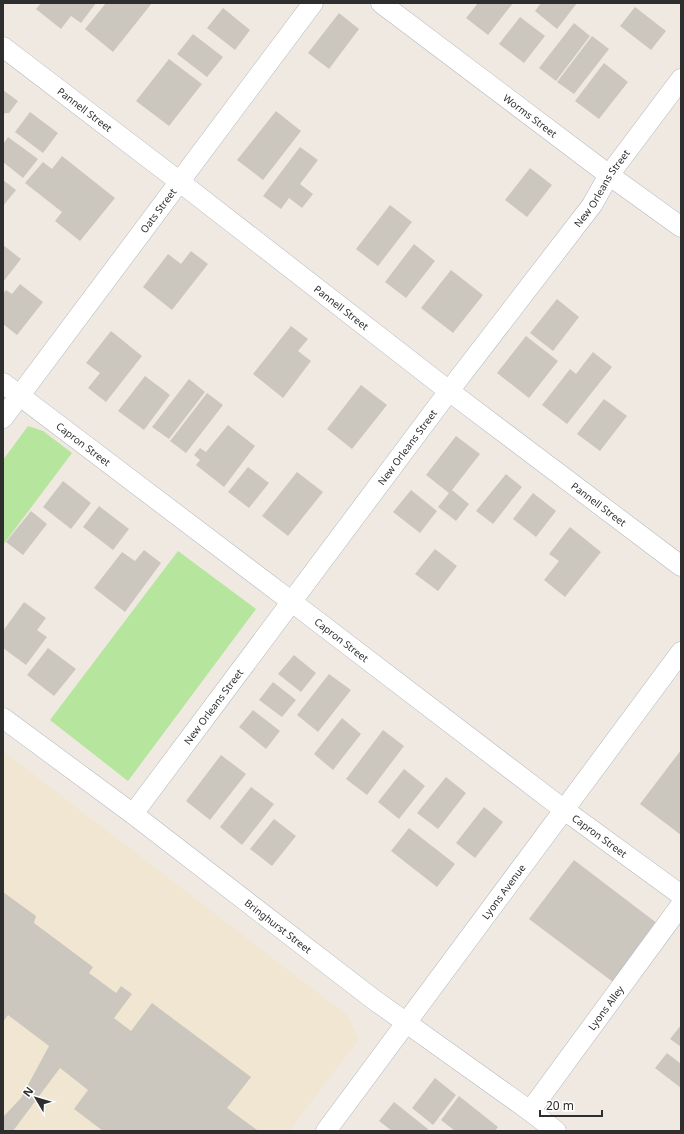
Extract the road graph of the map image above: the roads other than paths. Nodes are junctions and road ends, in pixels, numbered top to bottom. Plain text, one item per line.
1 (313, 3) edge
2 (381, 3) edge
3 (3, 48) edge
4 (681, 79) edge
5 (609, 175) junction
6 (180, 182) junction
7 (681, 227) edge
8 (3, 383) edge
9 (449, 391) junction
10 (20, 395) junction
11 (3, 418) edge
12 (681, 566) edge
13 (292, 602) junction
14 (681, 652) edge
15 (3, 718) edge
16 (563, 810) junction
17 (133, 814) junction
18 (680, 894) edge
19 (406, 1022) junction
20 (530, 1111) junction
21 (326, 1131) edge
22 (556, 1131) edge

1 - 6 street, Oats Street
2 - 5 street, Worms Street
3 - 6 street, Pannell Street
4 - 5 street, New Orleans Street
5 - 7 street, Worms Street
5 - 9 street, New Orleans Street
6 - 9 street, Pannell Street
6 - 10 street, Oats Street
8 - 10 street, Capron Street
9 - 12 street, Pannell Street
9 - 13 street, New Orleans Street
10 - 11 street, Oats Street
10 - 13 street, Capron Street
13 - 16 street, Capron Street
13 - 17 street, New Orleans Street
14 - 16 street, Lyons Avenue
15 - 17 street, Bringhurst Street
16 - 18 street, Capron Street
16 - 19 street, Lyons Avenue
17 - 19 street, Bringhurst Street
18 - 20 street, Lyons Alley
19 - 20 street, Bringhurst Street
19 - 21 street, Lyons Avenue
20 - 22 street, Bringhurst Street

